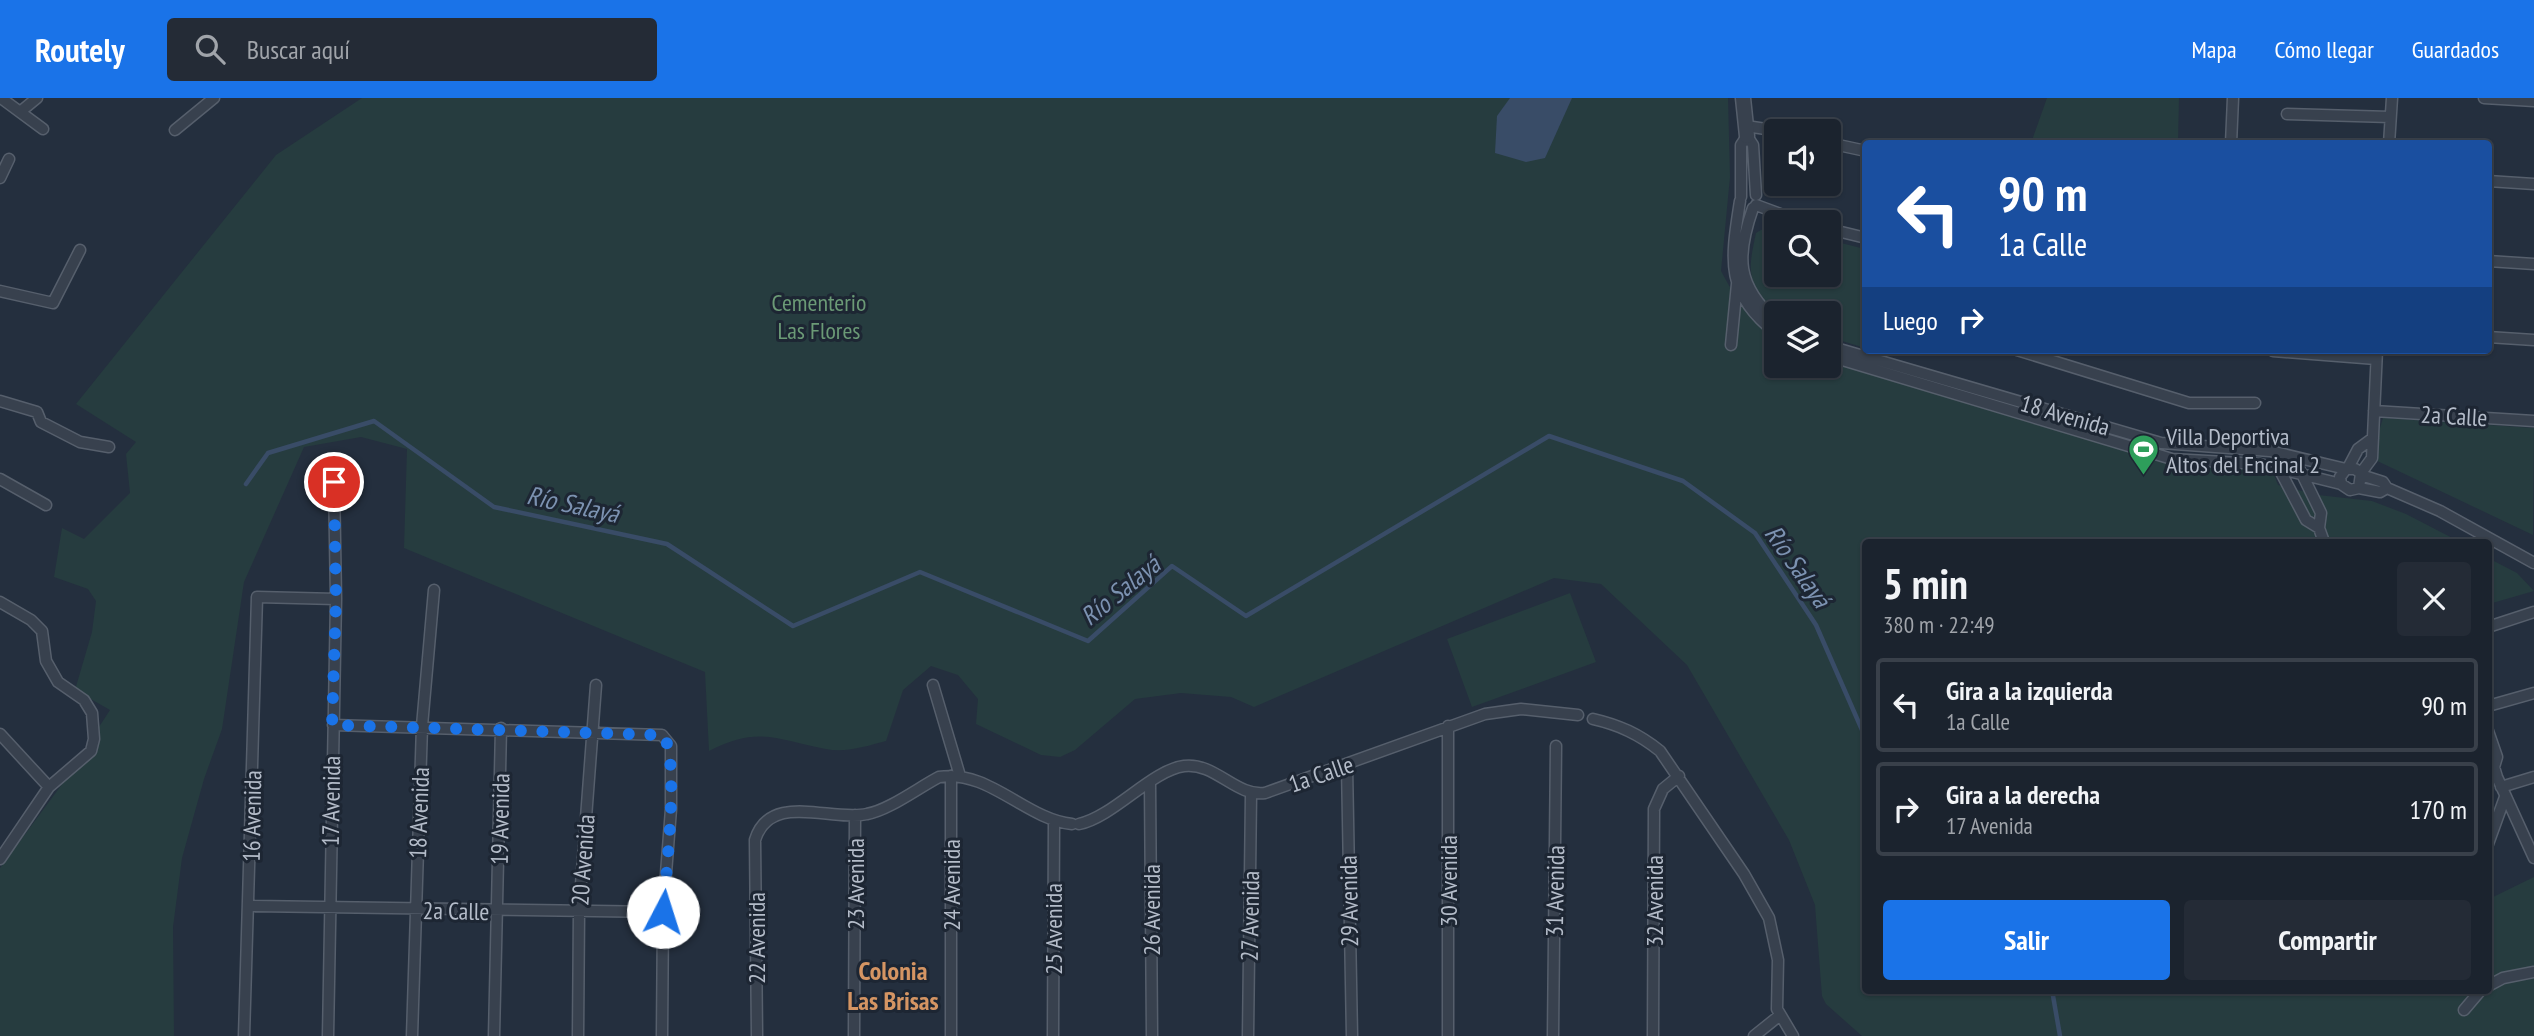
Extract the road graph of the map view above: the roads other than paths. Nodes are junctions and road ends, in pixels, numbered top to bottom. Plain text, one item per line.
1 (1, 98) edge
2 (37, 98) edge
3 (214, 98) edge
4 (1743, 98) edge
5 (2233, 98) edge
6 (2392, 98) edge
7 (2484, 98) edge
8 (2534, 101) edge
9 (20, 112) junction
10 (2287, 114) dead end
11 (2390, 117) junction
12 (43, 129) dead end
13 (176, 130) dead end
14 (1746, 131) junction
15 (1764, 131) edge
16 (2231, 140) edge
17 (2389, 140) edge
18 (1841, 146) edge
19 (1862, 150) edge
20 (9, 159) dead end
21 (0, 178) edge
22 (2492, 181) edge
23 (2534, 184) edge
24 (1740, 199) junction
25 (1755, 203) junction
26 (1772, 210) edge
27 (1841, 232) edge
28 (1862, 237) edge
29 (80, 250) dead end
30 (2492, 261) edge
31 (2534, 264) edge
32 (1737, 284) junction
33 (0, 291) edge
34 (1764, 308) edge
35 (1764, 323) edge
36 (2492, 337) edge
37 (2534, 340) edge
38 (1731, 345) dead end
39 (1841, 350) edge
40 (2030, 354) edge
41 (2377, 354) edge
42 (1841, 360) edge
43 (0, 401) edge
44 (2255, 403) dead end
45 (2374, 411) junction
46 (2534, 421) edge
47 (2373, 438) junction
48 (108, 447) dead end
49 (2270, 451) junction
50 (2290, 454) junction
51 (2277, 466) junction
52 (2347, 468) junction
53 (2301, 472) junction
54 (2361, 474) junction
55 (0, 479) edge
56 (334, 482) dead end
57 (2341, 484) junction
58 (2359, 488) junction
59 (2387, 488) junction
60 (46, 505) dead end
61 (2319, 528) junction
62 (2323, 539) edge
63 (2490, 539) edge
64 (2492, 540) edge
65 (2534, 564) edge
66 (434, 590) dead end
67 (336, 599) junction
68 (0, 602) edge
69 (2534, 612) edge
70 (2492, 626) edge
71 (596, 685) dead end
72 (933, 685) dead end
73 (2534, 693) edge
74 (2492, 705) edge
75 (1578, 715) dead end
76 (1593, 719) dead end
77 (332, 725) junction
78 (422, 726) junction
79 (1448, 726) junction
80 (501, 728) junction
81 (593, 733) junction
82 (0, 734) edge
83 (2492, 743) edge
84 (1556, 746) dead end
85 (1347, 766) junction
86 (955, 776) junction
87 (1679, 776) junction
88 (2534, 777) edge
89 (2496, 778) edge
90 (1150, 784) junction
91 (49, 787) junction
92 (1251, 795) junction
93 (2492, 811) edge
94 (855, 815) junction
95 (1054, 822) junction
96 (2534, 858) edge
97 (0, 859) edge
98 (250, 906) junction
99 (330, 907) junction
100 (416, 909) junction
101 (579, 911) junction
102 (498, 912) junction
103 (663, 912) junction
104 (2534, 972) edge
105 (2492, 984) edge
106 (2478, 994) edge
107 (2464, 1010) dead end
108 (1779, 1016) junction
109 (244, 1036) edge
110 (328, 1036) edge
111 (412, 1036) edge
112 (494, 1036) edge
113 (578, 1036) edge
114 (662, 1036) edge
115 (757, 1036) edge
116 (854, 1036) edge
117 (951, 1036) edge
118 (1053, 1036) edge
119 (1152, 1036) edge
120 (1248, 1036) edge
121 (1352, 1036) edge
122 (1448, 1036) edge
123 (1553, 1036) edge
124 (1653, 1036) edge
125 (1754, 1036) edge
126 (1793, 1036) edge

1 - 9 street
2 - 9 street
3 - 13 street
4 - 14 street
5 - 16 street
6 - 11 street
7 - 8 street
9 - 12 street
10 - 11 street
11 - 17 street
14 - 15 street
14 - 24 street
14 - 25 street
18 - 19 street
20 - 21 street
22 - 23 street
24 - 25 street
24 - 32 street
25 - 26 street
25 - 34 street
27 - 28 street
29 - 33 street
30 - 31 street
32 - 35 street
32 - 38 street
36 - 37 street
39 - 49 street, 18 Avenida
40 - 44 street
41 - 45 street
42 - 51 street, 18 Avenida
43 - 48 street
45 - 46 street, 2a Calle
45 - 47 street
47 - 52 street
47 - 54 street
49 - 50 street, 18 Avenida
49 - 51 street
50 - 52 street, 18 Avenida
50 - 53 street
51 - 53 street, 18 Avenida
51 - 61 street
52 - 54 street, 18 Avenida
52 - 57 street
53 - 57 street, 18 Avenida
53 - 61 street
54 - 58 street
54 - 59 street, 18 Avenida
55 - 60 street
56 - 67 street, 17 Avenida
57 - 58 street, 18 Avenida
58 - 59 street, 18 Avenida
59 - 63 street, 18 Avenida
61 - 62 street
64 - 65 street, 18 Avenida
66 - 78 street, 18 Avenida
67 - 77 street, 17 Avenida
67 - 98 street, 16 Avenida
68 - 91 street
69 - 70 street
71 - 81 street, 20 Avenida
72 - 86 street, 24 Avenida
73 - 74 street
75 - 79 street, 1a Calle
76 - 87 street
77 - 78 street
77 - 99 street, 17 Avenida
78 - 80 street
78 - 100 street, 18 Avenida
79 - 85 street, 1a Calle
79 - 122 street, 30 Avenida
80 - 81 street
80 - 102 street, 19 Avenida
81 - 101 street, 20 Avenida
81 - 103 street
82 - 91 street
83 - 89 street
84 - 123 street, 31 Avenida
85 - 92 street, 1a Calle
85 - 121 street, 29 Avenida
86 - 94 street
86 - 95 street
86 - 117 street, 24 Avenida
87 - 108 street
87 - 124 street, 32 Avenida
88 - 89 street
89 - 93 street
89 - 96 street
90 - 92 street
90 - 95 street
90 - 119 street, 26 Avenida
91 - 97 street
92 - 120 street, 27 Avenida
94 - 115 street, 22 Avenida
94 - 116 street, 23 Avenida
95 - 118 street, 25 Avenida
98 - 99 street, 2a Calle
98 - 109 street, 16 Avenida
99 - 100 street, 2a Calle
99 - 110 street, 17 Avenida
100 - 102 street, 2a Calle
100 - 111 street, 18 Avenida
101 - 102 street, 2a Calle
101 - 103 street, 2a Calle
101 - 113 street, 20 Avenida
102 - 112 street, 19 Avenida
103 - 114 street
104 - 105 street
106 - 107 street
108 - 125 street
108 - 126 street

